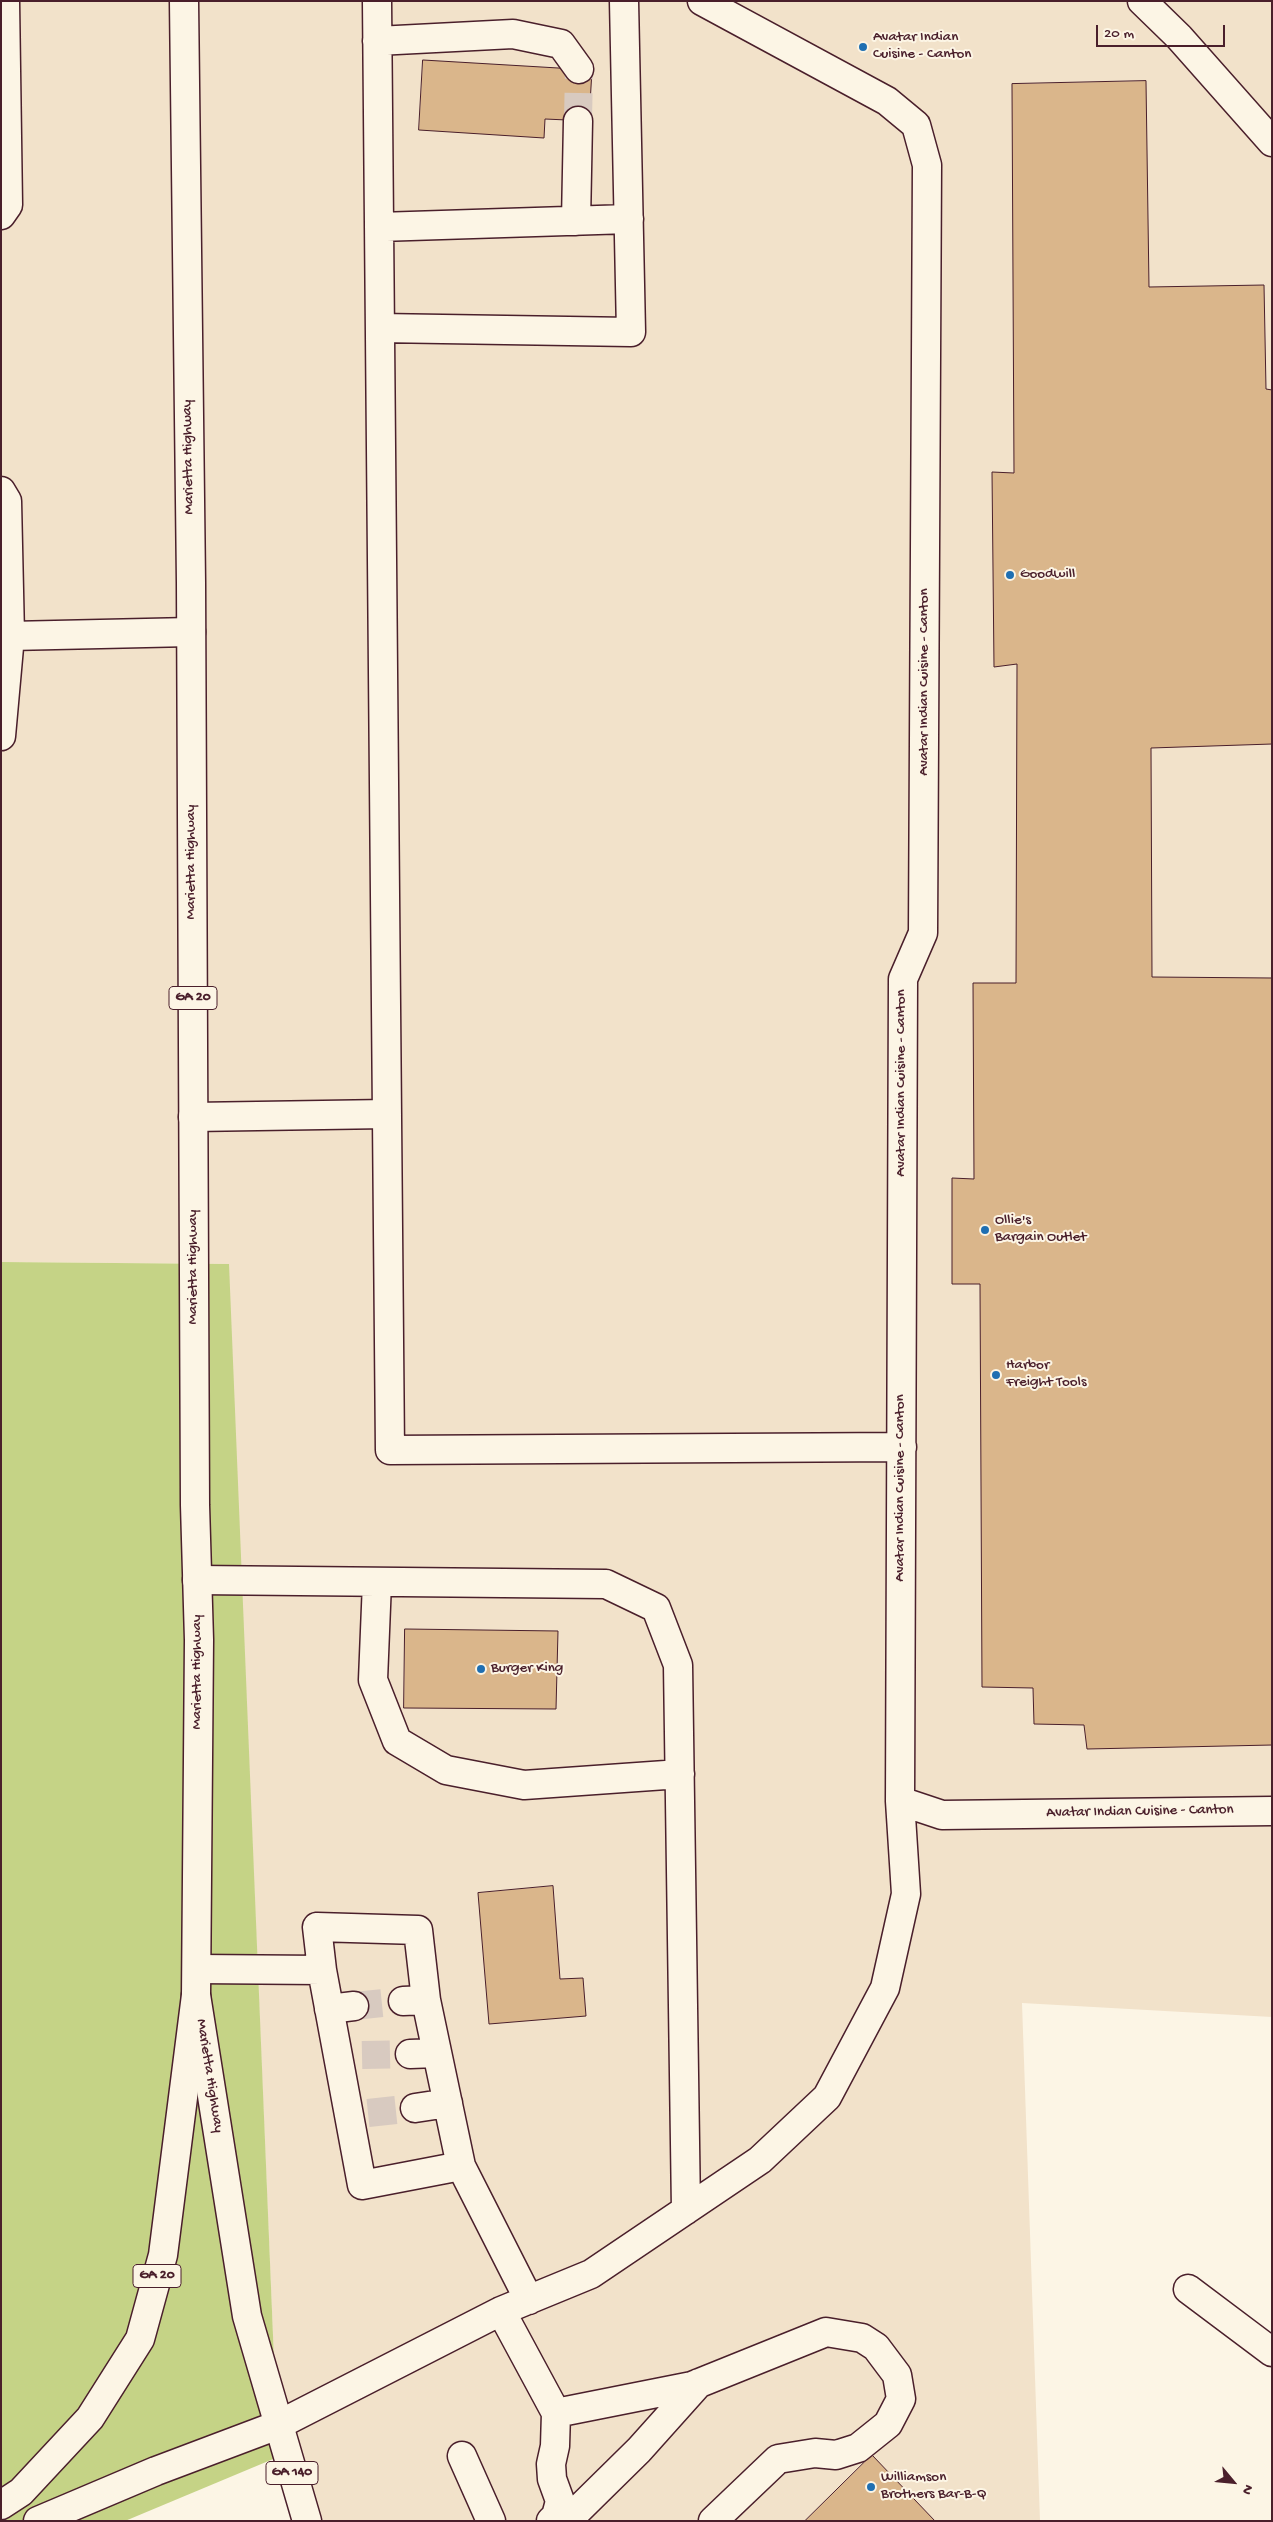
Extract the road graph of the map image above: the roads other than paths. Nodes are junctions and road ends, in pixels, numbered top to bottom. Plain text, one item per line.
1 (5, 1) edge
2 (184, 1) edge
3 (377, 1) edge
4 (624, 1) edge
5 (702, 1) edge
6 (1142, 1) edge
7 (377, 41) junction
8 (4, 54) edge
9 (580, 69) tunnel mouth
10 (578, 121) tunnel mouth
11 (1272, 142) edge
12 (1, 216) edge
13 (629, 219) junction
14 (576, 221) junction
15 (379, 227) junction
16 (380, 328) junction
17 (1, 491) edge
18 (191, 632) junction
19 (10, 636) junction
20 (1, 736) edge
21 (387, 1114) junction
22 (194, 1117) junction
23 (902, 1447) junction
24 (197, 1580) junction
25 (377, 1582) junction
26 (680, 1774) junction
27 (900, 1801) junction
28 (1272, 1811) edge
29 (197, 1969) junction
30 (322, 1970) junction
31 (196, 1995) junction
32 (437, 2053) junction
33 (410, 2054) tunnel mouth
34 (448, 2103) junction
35 (415, 2108) tunnel mouth
36 (461, 2166) junction
37 (686, 2210) junction
38 (1188, 2289) dead end
39 (529, 2300) junction
40 (501, 2312) junction
41 (1272, 2352) edge
42 (699, 2383) junction
43 (556, 2412) junction
44 (278, 2425) junction
45 (462, 2456) dead end
46 (1, 2505) edge
47 (554, 2518) edge
48 (38, 2521) edge
49 (307, 2521) edge
50 (491, 2521) edge
51 (713, 2521) edge

1 - 8 main road
2 - 18 main road, Marietta Highway / GA 20
3 - 7 main road
4 - 13 main road
5 - 23 main road, Avatar Indian Cuisine - Canton
6 - 11 main road
7 - 9 main road
7 - 15 main road
8 - 12 main road
10 - 14 main road
13 - 14 main road
13 - 16 main road
14 - 15 main road
15 - 16 main road
16 - 21 main road
17 - 19 main road
18 - 19 main road
18 - 22 main road, Marietta Highway / GA 20
19 - 20 main road
21 - 22 main road
21 - 23 main road
22 - 24 main road, Marietta Highway / GA 20
23 - 27 main road, Avatar Indian Cuisine - Canton
24 - 25 main road
24 - 29 main road, Marietta Highway / GA 20
25 - 26 main road
25 - 26 main road
26 - 37 main road
27 - 28 main road, Avatar Indian Cuisine - Canton
27 - 37 main road
29 - 30 main road
29 - 31 main road, Marietta Highway / GA 20
30 - 32 main road
30 - 36 main road
31 - 44 main road, Marietta Highway / GA 20
31 - 46 main road, GA 20
32 - 33 main road
32 - 34 main road
34 - 35 main road
34 - 36 main road
36 - 39 main road
37 - 39 main road
38 - 41 main road
39 - 40 main road
40 - 43 main road
40 - 44 main road
42 - 43 main road
42 - 47 main road
42 - 51 main road
43 - 47 main road
44 - 48 main road
44 - 49 main road, Marietta Highway / GA 140
45 - 50 main road

